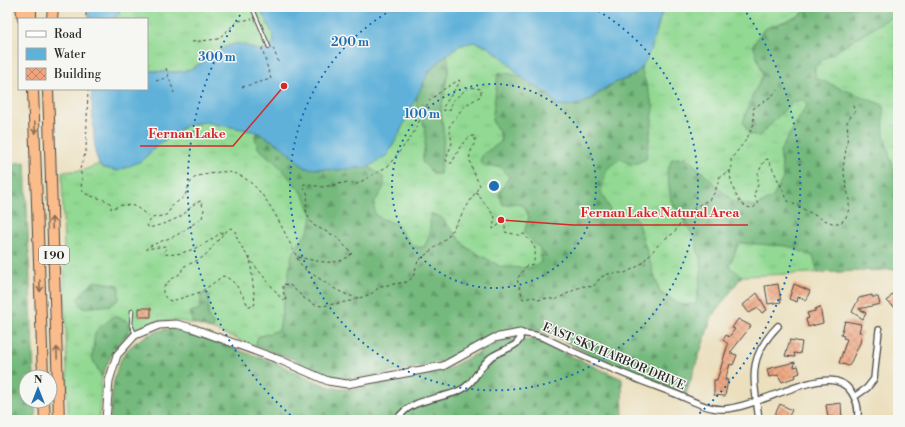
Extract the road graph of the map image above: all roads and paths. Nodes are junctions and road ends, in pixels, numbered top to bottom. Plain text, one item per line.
1 (21, 7) edge
2 (31, 7) edge
3 (46, 7) edge
4 (53, 7) edge
5 (86, 7) edge
6 (252, 7) edge
7 (23, 18) edge
8 (31, 18) edge
9 (46, 18) edge
10 (52, 18) edge
11 (86, 18) edge
12 (257, 19) junction
13 (192, 42) dead end
14 (271, 42) dead end
15 (269, 47) dead end
16 (262, 49) dead end
17 (279, 63) dead end
18 (166, 68) dead end
19 (169, 77) junction
20 (156, 81) dead end
21 (242, 87) dead end
22 (778, 89) dead end
23 (33, 90) edge
24 (88, 90) edge
25 (48, 92) edge
26 (174, 93) dead end
27 (852, 104) dead end
28 (730, 171) junction
29 (476, 192) junction
30 (152, 218) junction
31 (223, 233) junction
32 (250, 257) junction
33 (297, 257) junction
34 (360, 298) junction
35 (132, 311) dead end
36 (778, 326) dead end
37 (879, 330) dead end
38 (520, 333) junction
39 (135, 335) junction
40 (43, 369) edge
41 (854, 397) junction
42 (756, 401) junction
43 (44, 409) edge
44 (45, 420) edge
45 (59, 420) edge
46 (106, 420) edge
47 (397, 420) edge
48 (759, 420) edge
49 (857, 420) edge

1 - 7 highway
2 - 8 highway
3 - 9 highway
4 - 10 highway
5 - 11 path
6 - 12 lane
12 - 13 path
12 - 15 lane
14 - 17 path
16 - 21 path
18 - 19 path
19 - 20 path
19 - 26 path
22 - 28 path
23 -> 40 highway, I 90
24 - 30 path
45 -> 25 highway, I 90
27 - 28 path
28 - 29 path
29 - 33 path
29 - 34 path
30 - 31 path
30 - 33 path
31 - 32 path
31 - 32 path
32 - 34 path
33 - 34 path
35 - 39 lane
36 - 42 street
37 - 41 street
38 - 39 street
38 - 42 street, EAST SKY HARBOR DRIVE
38 - 47 street
39 - 46 street
41 - 42 street, EAST SKY HARBOR DRIVE
41 - 49 street
42 - 48 street
43 - 44 highway

